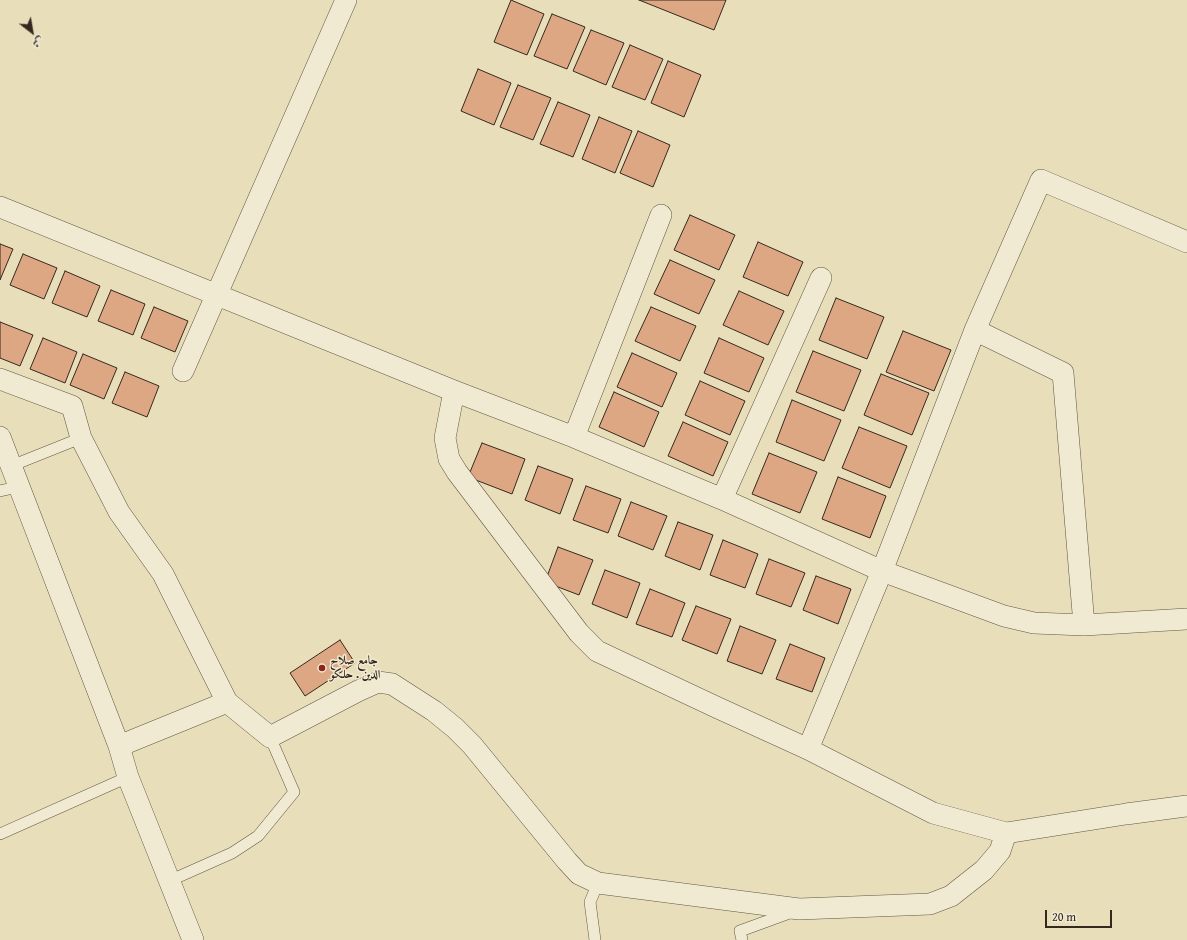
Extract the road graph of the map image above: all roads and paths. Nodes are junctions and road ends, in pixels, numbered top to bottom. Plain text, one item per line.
1 (346, 0) edge
2 (0, 207) edge
3 (661, 215) dead end
4 (1187, 242) edge
5 (821, 278) dead end
6 (217, 294) junction
7 (975, 330) junction
8 (183, 371) dead end
9 (0, 379) edge
10 (454, 391) junction
11 (0, 437) edge
12 (574, 437) junction
13 (81, 438) junction
14 (11, 466) junction
15 (9, 489) edge
16 (722, 500) junction
17 (882, 571) junction
18 (1187, 619) edge
19 (1084, 625) junction
20 (227, 702) junction
21 (270, 737) junction
22 (118, 746) junction
23 (808, 749) junction
24 (128, 777) junction
25 (1187, 806) edge
26 (1006, 833) junction
27 (0, 834) edge
28 (169, 881) junction
29 (598, 883) junction
30 (799, 909) junction
31 (193, 940) edge
32 (595, 940) edge
33 (742, 940) edge

1 - 6 street
2 - 6 street
3 - 12 street
4 - 7 street
5 - 16 street
6 - 8 street
6 - 10 street
7 - 17 street
7 - 19 street
9 - 13 street
10 - 12 street
10 - 23 street
11 - 14 street
12 - 16 street
13 - 14 lane
13 - 20 street
14 - 15 street
15 - 22 street
16 - 17 street
17 - 19 street
17 - 23 street
18 - 19 street
20 - 21 street
20 - 22 street
21 - 28 lane
21 - 29 street
22 - 24 street
23 - 26 street
24 - 27 lane
24 - 28 street
25 - 26 street
26 - 30 street
28 - 31 street
29 - 30 street
29 - 32 lane
30 - 33 lane

